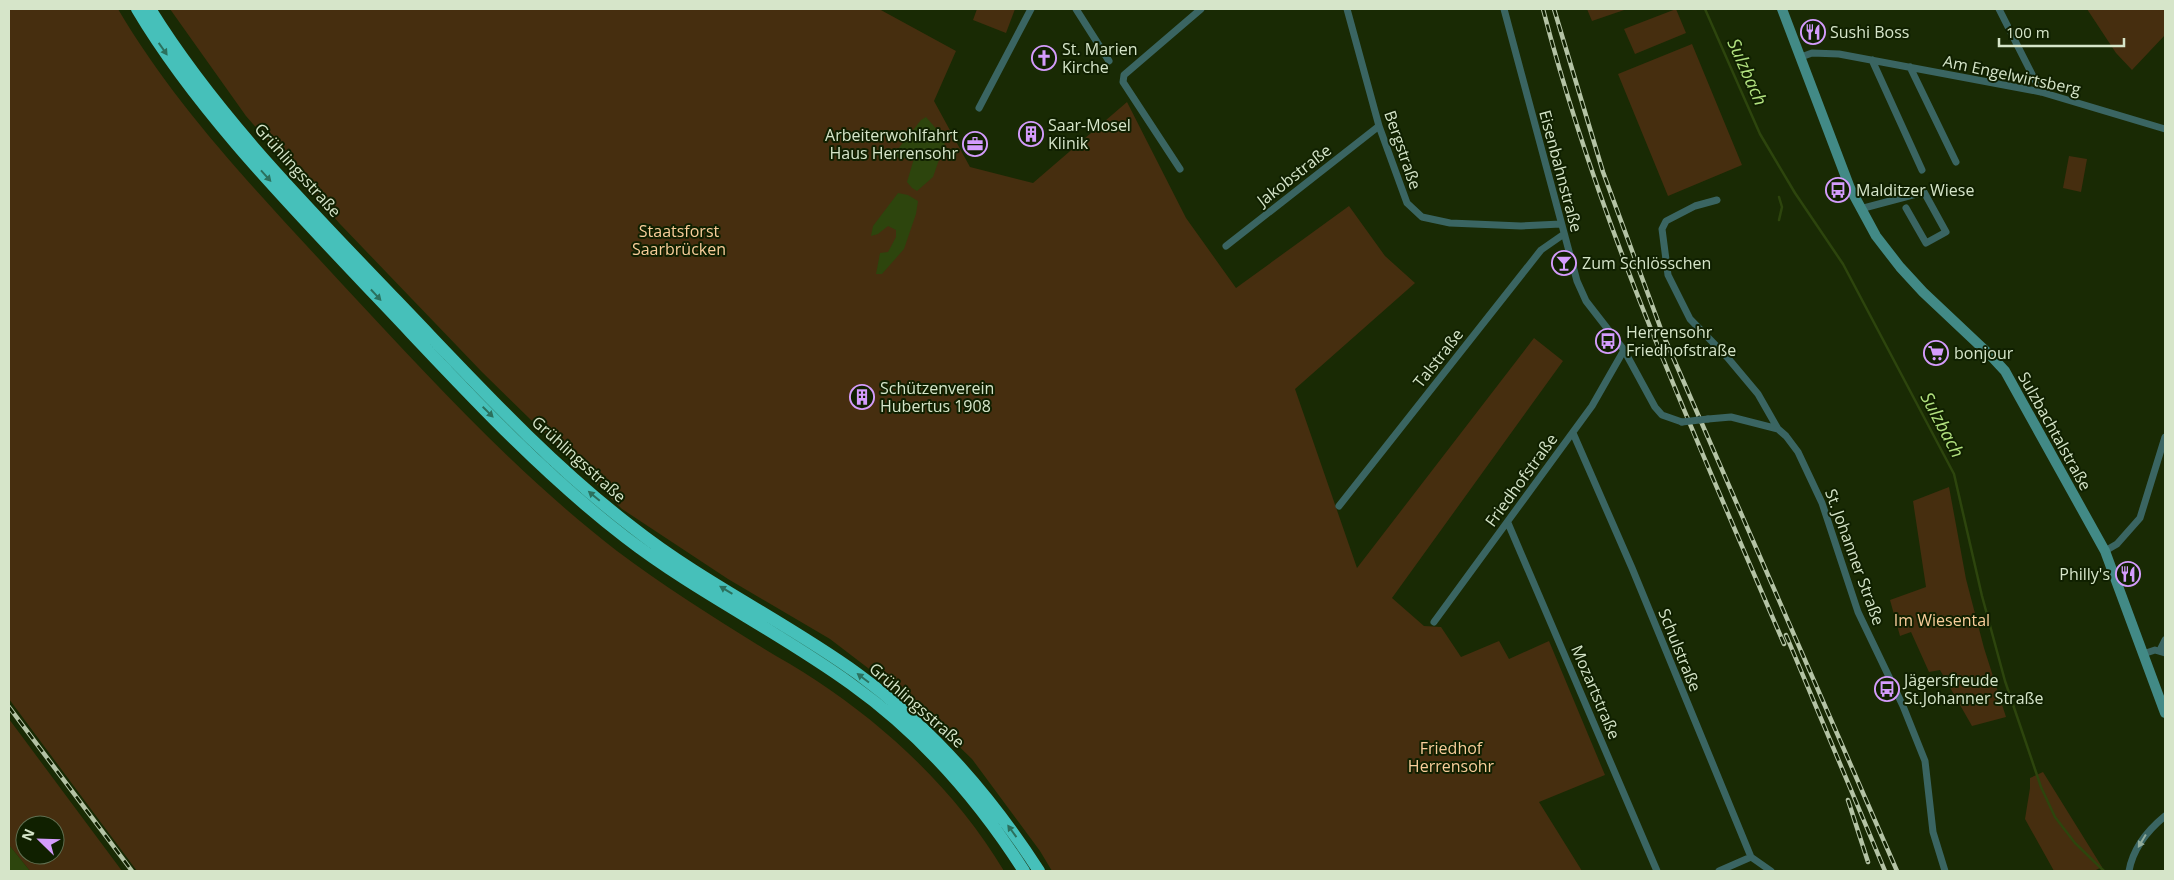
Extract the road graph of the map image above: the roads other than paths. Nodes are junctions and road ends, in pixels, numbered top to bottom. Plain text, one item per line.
1 (137, 9) edge
2 (150, 9) edge
3 (1031, 9) edge
4 (1076, 9) edge
5 (1201, 9) edge
6 (1347, 9) edge
7 (1504, 9) edge
8 (1782, 9) edge
9 (1999, 9) edge
10 (1801, 57) junction
11 (1872, 60) junction
12 (1108, 61) dead end
13 (1910, 67) junction
14 (2041, 92) junction
15 (979, 108) dead end
16 (1379, 126) junction
17 (2165, 129) edge
18 (1956, 162) dead end
19 (1180, 169) dead end
20 (1922, 170) dead end
21 (1717, 200) dead end
22 (1906, 208) dead end
23 (1860, 209) junction
24 (1562, 224) junction
25 (1564, 234) junction
26 (1226, 246) dead end
27 (1624, 350) junction
28 (1778, 429) junction
29 (1573, 433) junction
30 (2165, 436) edge
31 (1339, 506) dead end
32 (1508, 523) junction
33 (2105, 551) junction
34 (1434, 622) dead end
35 (2165, 640) edge
36 (2162, 652) edge
37 (2143, 654) junction
38 (2165, 713) edge
39 (2165, 816) edge
40 (1751, 857) junction
41 (1024, 871) edge
42 (1039, 871) edge
43 (1657, 871) edge
44 (1719, 871) edge
45 (1771, 871) edge
46 (1945, 871) edge
47 (2129, 871) edge

1 -> 41 highway
42 -> 2 highway, Grühlingsstraße
3 - 15 street
4 - 12 street
5 - 19 street
6 - 16 street, Bergstraße
7 - 24 street, Eisenbahnstraße
8 - 10 main road, Sulzbachtalstraße
9 - 14 street
10 - 11 street, Am Engelwirtsberg
10 - 23 main road, Sulzbachtalstraße
11 - 13 street, Am Engelwirtsberg
11 - 20 street
13 - 14 street, Am Engelwirtsberg
13 - 18 street
14 - 17 street, Am Engelwirtsberg
16 - 24 street, Bergstraße
16 - 26 street, Jakobstraße
21 - 28 street, St. Johanner Straße
22 - 23 street
23 - 33 main road, Sulzbachtalstraße
24 - 25 street, Eisenbahnstraße
25 - 27 street, Eisenbahnstraße
25 - 31 street, Talstraße
27 - 28 street, Eisenbahnstraße, bridge
27 - 29 street, Friedhofstraße
28 - 46 street, St. Johanner Straße
29 - 32 street, Friedhofstraße
29 - 40 street, Schulstraße
30 - 33 street
32 - 34 street, Friedhofstraße
32 - 43 street, Mozartstraße
33 - 37 main road, Sulzbachtalstraße
35 - 36 street
36 - 37 street
37 - 38 main road, Sulzbachtalstraße
39 -> 47 street
40 - 44 street
40 - 45 street

